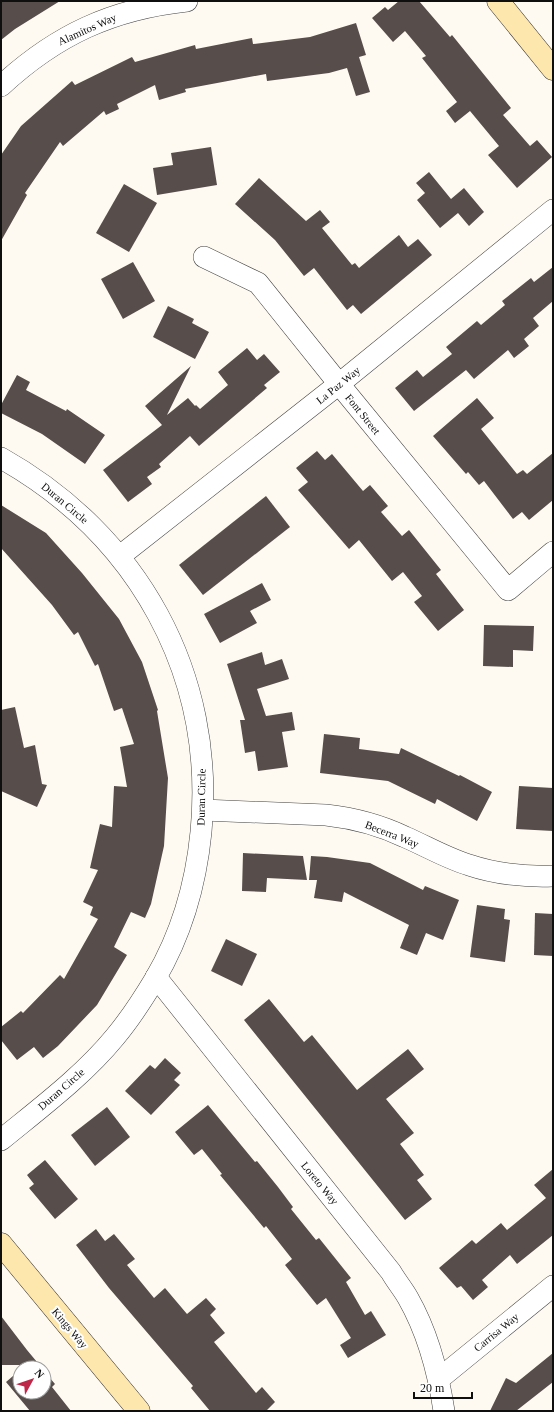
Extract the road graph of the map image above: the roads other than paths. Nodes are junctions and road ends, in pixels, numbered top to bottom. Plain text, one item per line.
1 (187, 1) edge
2 (498, 1) edge
3 (553, 69) edge
4 (1, 86) edge
5 (553, 210) edge
6 (204, 257) dead end
7 (339, 384) junction
8 (1, 458) edge
9 (553, 552) edge
10 (120, 556) junction
11 (203, 810) junction
12 (553, 876) edge
13 (156, 977) junction
14 (1, 1140) edge
15 (1, 1244) edge
16 (553, 1286) edge
17 (439, 1379) junction
18 (139, 1411) edge
19 (444, 1411) edge

1 - 4 street, Alamitos Way
2 - 3 street
5 - 7 street, La Paz Way
6 - 7 street, Font Street
7 - 9 street, Font Street
7 - 10 street, La Paz Way
8 - 10 street, Duran Circle
10 - 11 street, Duran Circle
11 - 12 street, Becerra Way
11 - 13 street, Duran Circle
13 - 14 street, Duran Circle
13 - 17 street, Loreto Way
15 - 18 street, Kings Way
16 - 17 street, Carrisa Way
17 - 19 street, Loreto Way

